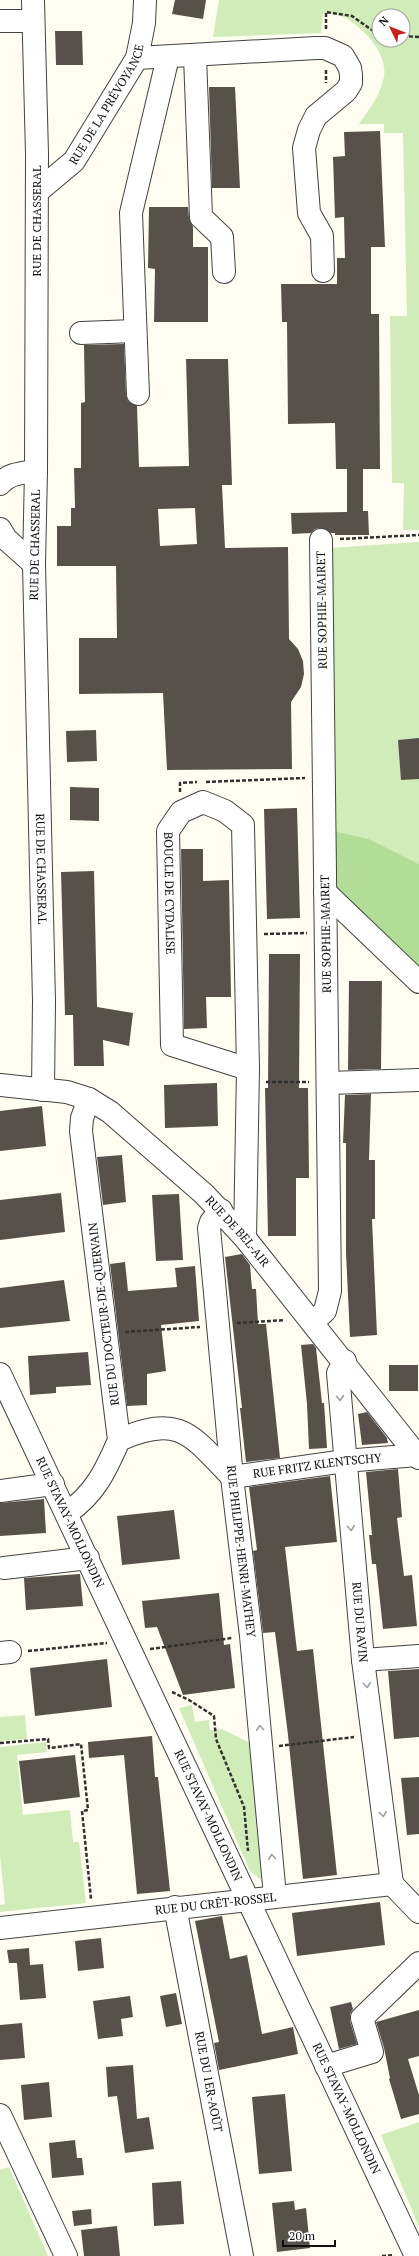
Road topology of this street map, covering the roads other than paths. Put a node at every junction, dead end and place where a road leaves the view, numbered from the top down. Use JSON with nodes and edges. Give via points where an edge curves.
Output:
{"nodes":[{"id":1,"x":33,"y":0,"type":"edge"},
{"id":2,"x":144,"y":0,"type":"edge"},
{"id":3,"x":0,"y":21,"type":"edge"},
{"id":4,"x":33,"y":21,"type":"junction"},
{"id":5,"x":195,"y":56,"type":"junction"},
{"id":6,"x":168,"y":57,"type":"junction"},
{"id":7,"x":137,"y":58,"type":"junction"},
{"id":8,"x":37,"y":192,"type":"junction"},
{"id":9,"x":323,"y":271,"type":"dead end"},
{"id":10,"x":224,"y":272,"type":"dead end"},
{"id":11,"x":135,"y":331,"type":"junction"},
{"id":12,"x":81,"y":333,"type":"dead end"},
{"id":13,"x":138,"y":394,"type":"dead end"},
{"id":14,"x":36,"y":471,"type":"junction"},
{"id":15,"x":0,"y":484,"type":"edge"},
{"id":16,"x":0,"y":529,"type":"edge"},
{"id":17,"x":321,"y":540,"type":"road end"},
{"id":18,"x":34,"y":564,"type":"junction"},
{"id":19,"x":325,"y":892,"type":"junction"},
{"id":20,"x":419,"y":982,"type":"edge"},
{"id":21,"x":248,"y":1076,"type":"junction"},
{"id":22,"x":419,"y":1080,"type":"edge"},
{"id":23,"x":329,"y":1083,"type":"junction"},
{"id":24,"x":0,"y":1085,"type":"edge"},
{"id":25,"x":43,"y":1090,"type":"junction"},
{"id":26,"x":89,"y":1099,"type":"junction"},
{"id":27,"x":221,"y":1210,"type":"junction"},
{"id":28,"x":245,"y":1238,"type":"junction"},
{"id":29,"x":303,"y":1320,"type":"junction"},
{"id":30,"x":345,"y":1361,"type":"junction"},
{"id":31,"x":0,"y":1374,"type":"edge"},
{"id":32,"x":9,"y":1414,"type":"edge"},
{"id":33,"x":119,"y":1440,"type":"junction"},
{"id":34,"x":418,"y":1455,"type":"edge"},
{"id":35,"x":345,"y":1461,"type":"junction"},
{"id":36,"x":232,"y":1477,"type":"junction"},
{"id":37,"x":53,"y":1484,"type":"junction"},
{"id":38,"x":0,"y":1491,"type":"edge"},
{"id":39,"x":67,"y":1513,"type":"junction"},
{"id":40,"x":88,"y":1558,"type":"junction"},
{"id":41,"x":4,"y":1568,"type":"dead end"},
{"id":42,"x":419,"y":1656,"type":"edge"},
{"id":43,"x":364,"y":1660,"type":"junction"},
{"id":44,"x":392,"y":1884,"type":"junction"},
{"id":45,"x":275,"y":1896,"type":"junction"},
{"id":46,"x":249,"y":1899,"type":"junction"},
{"id":47,"x":175,"y":1907,"type":"junction"},
{"id":48,"x":419,"y":1912,"type":"edge"},
{"id":49,"x":0,"y":1928,"type":"edge"},
{"id":50,"x":419,"y":1962,"type":"edge"},
{"id":51,"x":326,"y":2066,"type":"junction"},
{"id":52,"x":0,"y":2115,"type":"edge"},
{"id":53,"x":66,"y":2256,"type":"edge"},
{"id":54,"x":242,"y":2256,"type":"edge"},
{"id":55,"x":416,"y":2256,"type":"edge"}],
"edges":[{"from":1,"to":4,"type":"street","name":"RUE DE CHASSERAL"},
{"from":2,"to":7,"type":"street","name":"RUE DE LA PRÉVOYANCE","via":[[144,23]]},
{"from":3,"to":4,"type":"street"},
{"from":4,"to":8,"type":"street","name":"RUE DE CHASSERAL"},
{"from":5,"to":6,"type":"street"},
{"from":5,"to":9,"type":"street","via":[[325,48],[347,61],[351,83],[346,91],[316,116],[304,148],[309,213],[322,236]]},
{"from":5,"to":10,"type":"street","via":[[201,217],[222,237]]},
{"from":6,"to":7,"type":"street"},
{"from":6,"to":11,"type":"street","via":[[131,214]]},
{"from":7,"to":8,"type":"street","name":"RUE DE LA PRÉVOYANCE","via":[[74,161]]},
{"from":8,"to":14,"type":"street","name":"RUE DE CHASSERAL"},
{"from":11,"to":12,"type":"street"},
{"from":11,"to":13,"type":"street"},
{"from":14,"to":15,"type":"street","via":[[16,474],[5,478]]},
{"from":14,"to":18,"type":"street","name":"RUE DE CHASSERAL"},
{"from":16,"to":18,"type":"street","via":[[6,539]]},
{"from":17,"to":19,"type":"street","name":"RUE SOPHIE-MAIRET"},
{"from":18,"to":25,"type":"street","name":"RUE DE CHASSERAL","via":[[44,1002]]},
{"from":19,"to":20,"type":"street"},
{"from":19,"to":23,"type":"street","name":"RUE SOPHIE-MAIRET"},
{"from":21,"to":21,"type":"street","name":"BOUCLE DE CYDALISE","via":[[243,825],[225,811],[202,802],[181,812],[168,830],[172,1045]]},
{"from":21,"to":28,"type":"street","name":"BOUCLE DE CYDALISE"},
{"from":22,"to":23,"type":"street"},
{"from":23,"to":29,"type":"street","name":"RUE SOPHIE-MAIRET","via":[[330,1291],[325,1311]]},
{"from":24,"to":25,"type":"street","name":"RUE DE BEL-AIR"},
{"from":25,"to":26,"type":"street","name":"RUE DE BEL-AIR","via":[[66,1092]]},
{"from":26,"to":27,"type":"street","name":"RUE DE BEL-AIR","via":[[110,1112]]},
{"from":26,"to":33,"type":"street","name":"RUE DU DOCTEUR-DE-QUERVAIN","via":[[82,1118],[81,1131]]},
{"from":27,"to":28,"type":"street","name":"RUE DE BEL-AIR"},
{"from":27,"to":36,"type":"street","name":"RUE PHILIPPE-HENRI-MATHEY","via":[[209,1228],[208,1326]]},
{"from":28,"to":29,"type":"street","name":"RUE DE BEL-AIR"},
{"from":29,"to":30,"type":"street","name":"RUE DE BEL-AIR"},
{"from":30,"to":34,"type":"street","name":"RUE DE BEL-AIR"},
{"from":30,"to":35,"type":"street","name":"RUE DU RAVIN","one_way":true,"via":[[338,1373]]},
{"from":31,"to":32,"type":"street","name":"RUE STAVAY-MOLLONDIN"},
{"from":32,"to":37,"type":"street","name":"RUE STAVAY-MOLLONDIN"},
{"from":33,"to":36,"type":"street","via":[[142,1430],[159,1427],[177,1429],[195,1439]]},
{"from":33,"to":39,"type":"street","via":[[104,1475],[77,1506]]},
{"from":34,"to":35,"type":"street","name":"RUE FRITZ KLENTSCHY"},
{"from":35,"to":36,"type":"street","name":"RUE FRITZ KLENTSCHY"},
{"from":35,"to":43,"type":"street","name":"RUE DU RAVIN","one_way":true},
{"from":45,"to":36,"type":"street","name":"RUE PHILIPPE-HENRI-MATHEY","one_way":true,"via":[[251,1636]]},
{"from":37,"to":38,"type":"street"},
{"from":37,"to":39,"type":"street","name":"RUE STAVAY-MOLLONDIN"},
{"from":39,"to":40,"type":"street","name":"RUE STAVAY-MOLLONDIN"},
{"from":40,"to":41,"type":"street"},
{"from":40,"to":46,"type":"street","name":"RUE STAVAY-MOLLONDIN"},
{"from":42,"to":43,"type":"street"},
{"from":43,"to":44,"type":"street","name":"RUE DU RAVIN","one_way":true},
{"from":44,"to":45,"type":"street","name":"RUE DU CRÊT-ROSSEL"},
{"from":44,"to":48,"type":"street"},
{"from":45,"to":46,"type":"street","name":"RUE DU CRÊT-ROSSEL"},
{"from":46,"to":47,"type":"street","name":"RUE DU CRÊT-ROSSEL"},
{"from":46,"to":51,"type":"street","name":"RUE STAVAY-MOLLONDIN"},
{"from":47,"to":49,"type":"street","name":"RUE DU CRÊT-ROSSEL"},
{"from":47,"to":54,"type":"street","name":"RUE DU 1ER-AOÛT"},
{"from":50,"to":51,"type":"street","via":[[362,2018],[372,2052]]},
{"from":51,"to":55,"type":"street","name":"RUE STAVAY-MOLLONDIN"},
{"from":52,"to":53,"type":"street"}]}
